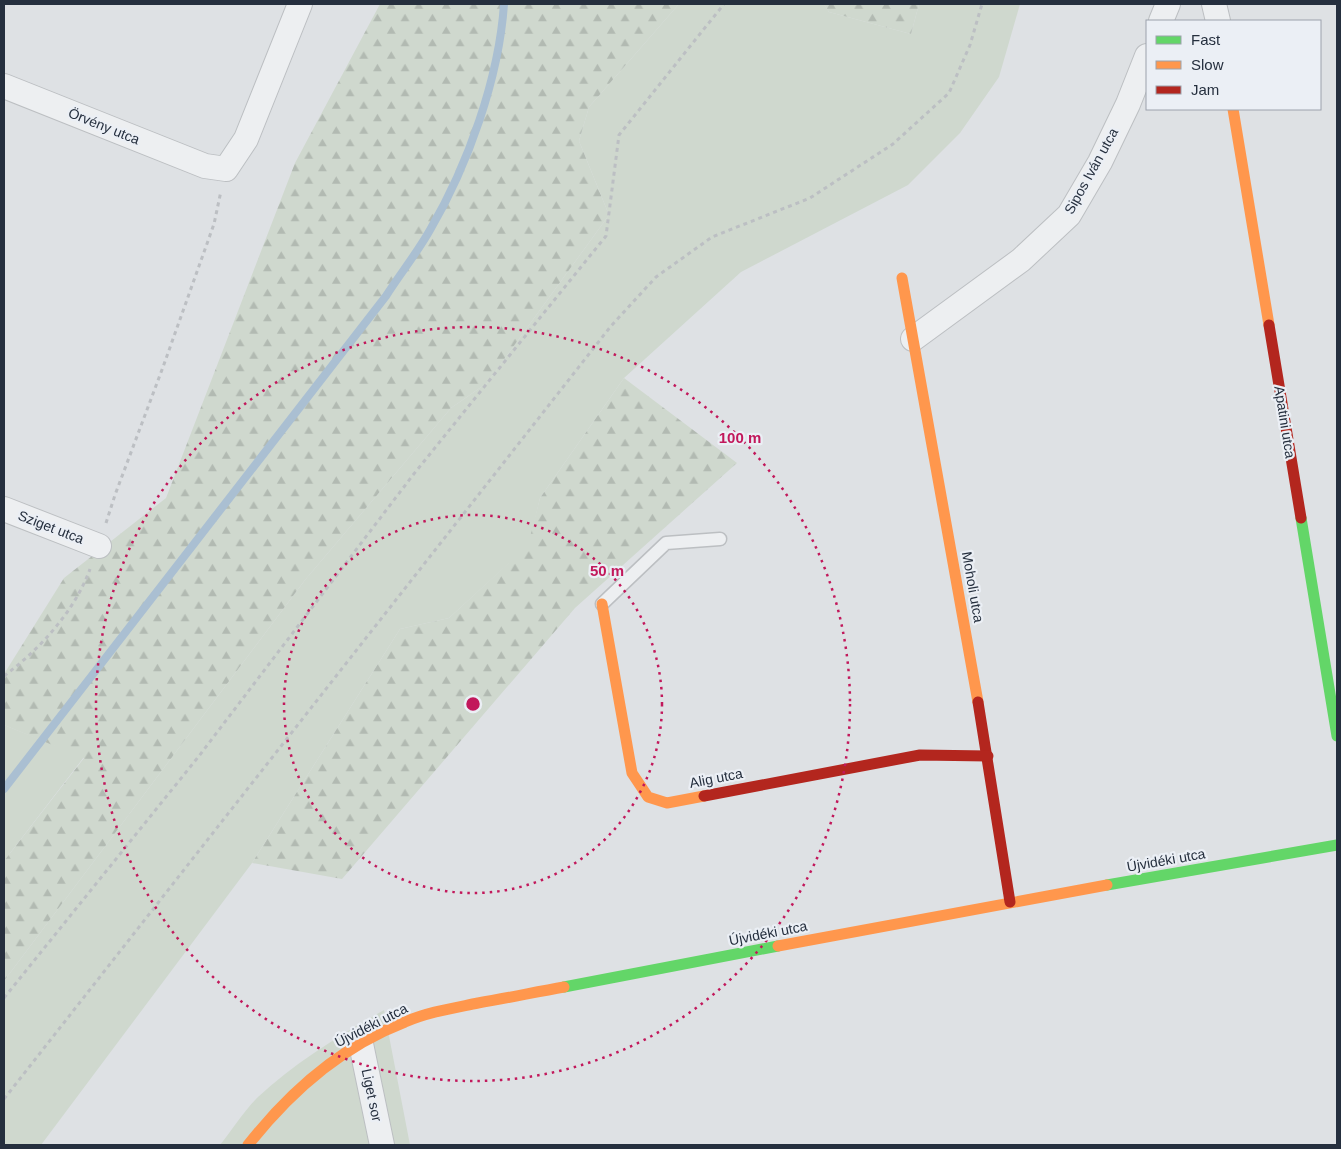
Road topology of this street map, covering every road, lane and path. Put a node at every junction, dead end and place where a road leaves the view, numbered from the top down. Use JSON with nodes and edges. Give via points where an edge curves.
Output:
{"nodes":[{"id":1,"x":300,"y":4,"type":"edge"},
{"id":2,"x":724,"y":4,"type":"edge"},
{"id":3,"x":982,"y":4,"type":"edge"},
{"id":4,"x":1168,"y":4,"type":"edge"},
{"id":5,"x":1214,"y":4,"type":"edge"},
{"id":6,"x":1162,"y":20,"type":"edge"},
{"id":7,"x":1218,"y":20,"type":"edge"},
{"id":8,"x":1146,"y":59,"type":"edge"},
{"id":9,"x":4,"y":86,"type":"edge"},
{"id":10,"x":1233,"y":110,"type":"edge"},
{"id":11,"x":216,"y":167,"type":"junction"},
{"id":12,"x":902,"y":278,"type":"dead end"},
{"id":13,"x":913,"y":339,"type":"junction"},
{"id":14,"x":4,"y":509,"type":"edge"},
{"id":15,"x":720,"y":539,"type":"dead end"},
{"id":16,"x":99,"y":546,"type":"junction"},
{"id":17,"x":602,"y":604,"type":"joint"},
{"id":18,"x":4,"y":676,"type":"edge"},
{"id":19,"x":1337,"y":736,"type":"edge"},
{"id":20,"x":988,"y":756,"type":"junction"},
{"id":21,"x":1337,"y":845,"type":"edge"},
{"id":22,"x":1010,"y":902,"type":"junction"},
{"id":23,"x":4,"y":998,"type":"edge"},
{"id":24,"x":361,"y":1044,"type":"junction"},
{"id":25,"x":4,"y":1099,"type":"edge"},
{"id":26,"x":248,"y":1145,"type":"edge"},
{"id":27,"x":382,"y":1145,"type":"edge"}],
"edges":[{"from":1,"to":11,"type":"street","via":[[246,139]]},
{"from":2,"to":23,"type":"path","via":[[618,135],[606,236],[413,475],[199,756]]},
{"from":3,"to":25,"type":"path","via":[[970,45],[949,93],[893,144],[810,198],[712,237],[656,277],[611,326]]},
{"from":4,"to":6,"type":"street"},
{"from":5,"to":7,"type":"street"},
{"from":8,"to":13,"type":"street","name":"Sipos Iván utca","via":[[1100,162],[1069,215],[1021,260]]},
{"from":9,"to":11,"type":"street","name":"Örvény utca"},
{"from":10,"to":19,"type":"street","name":"Apatini utca"},
{"from":11,"to":16,"type":"path","via":[[214,224]]},
{"from":12,"to":13,"type":"street","name":"Moholi utca"},
{"from":13,"to":20,"type":"street","name":"Moholi utca"},
{"from":14,"to":16,"type":"street","name":"Sziget utca"},
{"from":15,"to":17,"type":"lane","via":[[666,543]]},
{"from":16,"to":18,"type":"path","via":[[84,587],[46,640]]},
{"from":17,"to":20,"type":"street","name":"Alig utca","via":[[632,773],[648,797],[667,803],[920,755]]},
{"from":20,"to":22,"type":"street","name":"Moholi utca"},
{"from":21,"to":22,"type":"street","name":"Újvidéki utca"},
{"from":22,"to":24,"type":"street","name":"Újvidéki utca","via":[[443,1010],[404,1022]]},
{"from":24,"to":26,"type":"street","name":"Újvidéki utca","via":[[334,1060],[286,1099]]},
{"from":24,"to":27,"type":"street","name":"Liget sor"}]}
